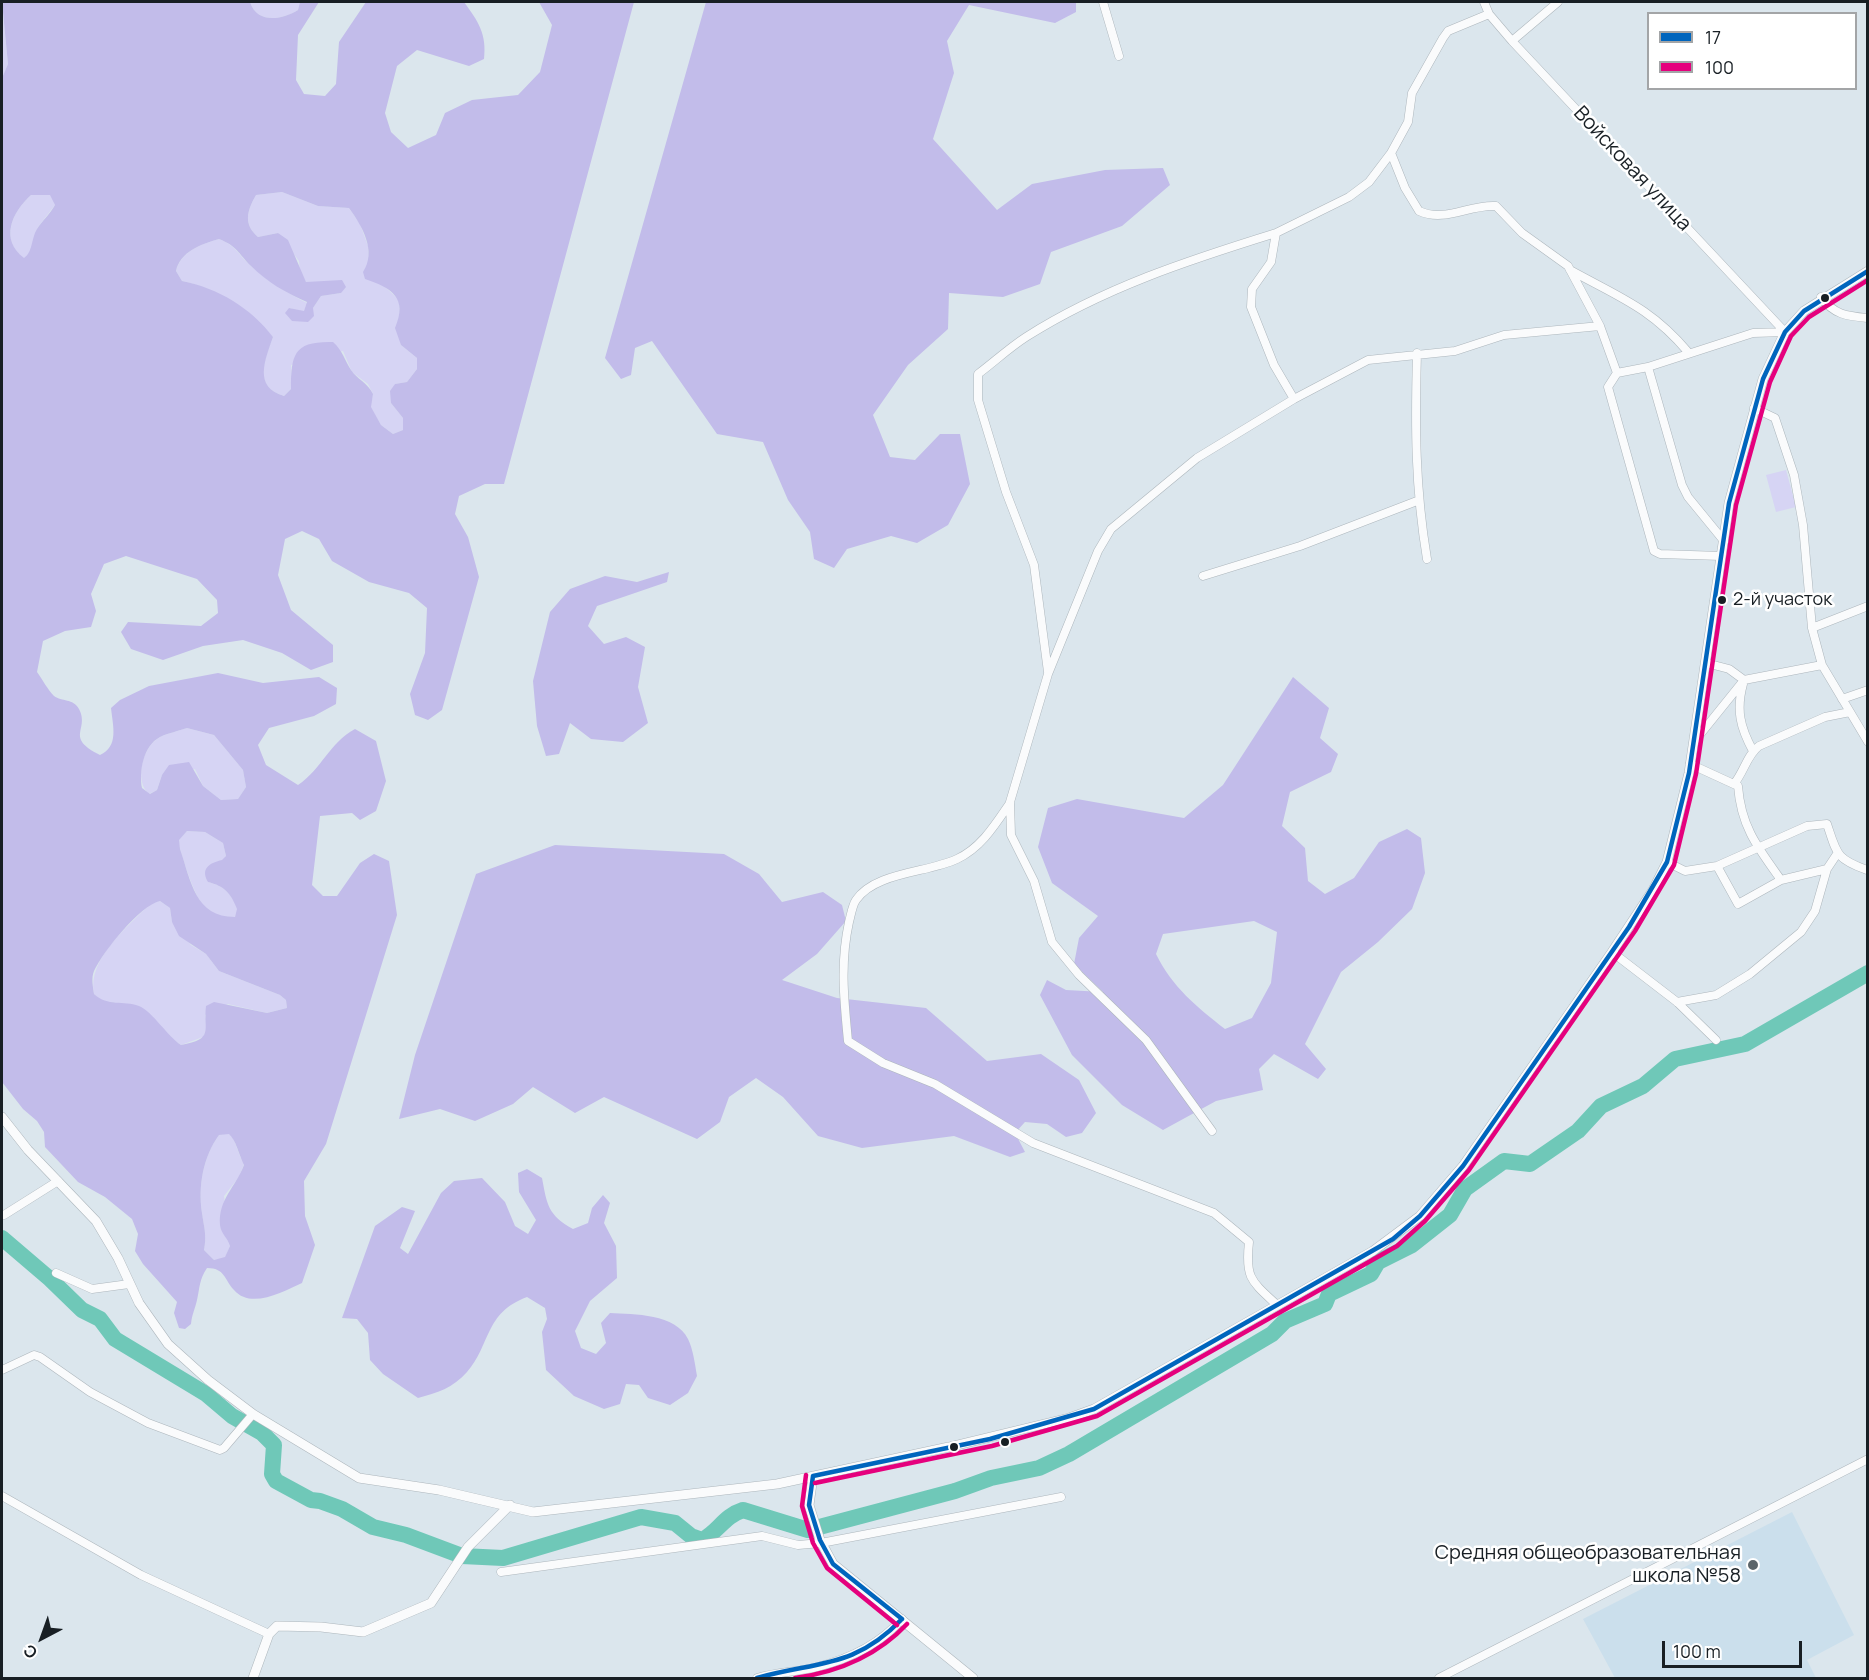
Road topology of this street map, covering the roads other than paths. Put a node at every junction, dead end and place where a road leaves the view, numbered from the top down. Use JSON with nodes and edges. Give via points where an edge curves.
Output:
{"nodes":[{"id":1,"x":1103,"y":2,"type":"edge"},
{"id":2,"x":1484,"y":2,"type":"edge"},
{"id":3,"x":1558,"y":2,"type":"edge"},
{"id":4,"x":1489,"y":14,"type":"junction"},
{"id":5,"x":1512,"y":41,"type":"junction"},
{"id":6,"x":1119,"y":56,"type":"dead end"},
{"id":7,"x":1391,"y":153,"type":"junction"},
{"id":8,"x":1276,"y":233,"type":"junction"},
{"id":9,"x":1569,"y":269,"type":"junction"},
{"id":10,"x":1868,"y":271,"type":"edge"},
{"id":11,"x":1821,"y":297,"type":"junction"},
{"id":12,"x":1868,"y":318,"type":"edge"},
{"id":13,"x":1599,"y":326,"type":"junction"},
{"id":14,"x":1785,"y":332,"type":"junction"},
{"id":15,"x":1689,"y":352,"type":"junction"},
{"id":16,"x":1417,"y":354,"type":"junction"},
{"id":17,"x":1648,"y":367,"type":"junction"},
{"id":18,"x":1617,"y":373,"type":"junction"},
{"id":19,"x":1294,"y":399,"type":"junction"},
{"id":20,"x":1754,"y":408,"type":"junction"},
{"id":21,"x":1417,"y":501,"type":"junction"},
{"id":22,"x":1724,"y":541,"type":"junction"},
{"id":23,"x":1721,"y":556,"type":"junction"},
{"id":24,"x":1427,"y":559,"type":"dead end"},
{"id":25,"x":1203,"y":576,"type":"dead end"},
{"id":26,"x":1868,"y":606,"type":"edge"},
{"id":27,"x":1812,"y":628,"type":"junction"},
{"id":28,"x":1706,"y":663,"type":"junction"},
{"id":29,"x":1822,"y":665,"type":"junction"},
{"id":30,"x":1048,"y":674,"type":"junction"},
{"id":31,"x":1744,"y":680,"type":"junction"},
{"id":32,"x":1868,"y":690,"type":"edge"},
{"id":33,"x":1842,"y":699,"type":"junction"},
{"id":34,"x":1850,"y":711,"type":"junction"},
{"id":35,"x":1868,"y":742,"type":"edge"},
{"id":36,"x":1693,"y":743,"type":"junction"},
{"id":37,"x":1753,"y":751,"type":"junction"},
{"id":38,"x":1690,"y":764,"type":"junction"},
{"id":39,"x":1734,"y":784,"type":"junction"},
{"id":40,"x":1010,"y":802,"type":"junction"},
{"id":41,"x":1758,"y":848,"type":"junction"},
{"id":42,"x":1837,"y":854,"type":"junction"},
{"id":43,"x":1667,"y":862,"type":"junction"},
{"id":44,"x":1717,"y":866,"type":"junction"},
{"id":45,"x":1827,"y":869,"type":"junction"},
{"id":46,"x":1867,"y":870,"type":"edge"},
{"id":47,"x":1781,"y":880,"type":"junction"},
{"id":48,"x":1612,"y":952,"type":"junction"},
{"id":49,"x":1677,"y":1002,"type":"junction"},
{"id":50,"x":1716,"y":1040,"type":"dead end"},
{"id":51,"x":2,"y":1117,"type":"edge"},
{"id":52,"x":1212,"y":1131,"type":"dead end"},
{"id":53,"x":58,"y":1181,"type":"junction"},
{"id":54,"x":4,"y":1215,"type":"dead end"},
{"id":55,"x":56,"y":1273,"type":"dead end"},
{"id":56,"x":129,"y":1284,"type":"junction"},
{"id":57,"x":1276,"y":1305,"type":"junction"},
{"id":58,"x":2,"y":1370,"type":"edge"},
{"id":59,"x":253,"y":1414,"type":"junction"},
{"id":60,"x":1868,"y":1459,"type":"edge"},
{"id":61,"x":813,"y":1476,"type":"junction"},
{"id":62,"x":2,"y":1496,"type":"edge"},
{"id":63,"x":1061,"y":1497,"type":"dead end"},
{"id":64,"x":510,"y":1505,"type":"junction"},
{"id":65,"x":821,"y":1543,"type":"junction"},
{"id":66,"x":501,"y":1572,"type":"dead end"},
{"id":67,"x":902,"y":1619,"type":"junction"},
{"id":68,"x":269,"y":1634,"type":"junction"},
{"id":69,"x":253,"y":1678,"type":"edge"},
{"id":70,"x":757,"y":1678,"type":"edge"},
{"id":71,"x":973,"y":1678,"type":"edge"},
{"id":72,"x":1439,"y":1678,"type":"edge"}],
"edges":[{"from":1,"to":6,"type":"street"},
{"from":2,"to":4,"type":"street","name":"Войсковая улица"},
{"from":3,"to":5,"type":"street"},
{"from":4,"to":5,"type":"street","name":"Войсковая улица"},
{"from":4,"to":7,"type":"street","via":[[1448,31],[1443,38],[1412,93],[1408,122]]},
{"from":5,"to":14,"type":"street","name":"Войсковая улица"},
{"from":7,"to":8,"type":"street","via":[[1369,182],[1349,197]]},
{"from":7,"to":9,"type":"street","via":[[1419,212],[1436,217],[1496,206],[1522,233]]},
{"from":8,"to":19,"type":"street","via":[[1271,262],[1252,289],[1251,307],[1274,365]]},
{"from":8,"to":30,"type":"street","via":[[1182,262],[1085,303],[1024,338],[978,374],[978,400],[1006,492],[1034,565]]},
{"from":9,"to":13,"type":"street"},
{"from":9,"to":15,"type":"street","via":[[1641,307]]},
{"from":10,"to":11,"type":"street"},
{"from":11,"to":12,"type":"street","via":[[1841,315]]},
{"from":11,"to":14,"type":"street"},
{"from":13,"to":16,"type":"street","via":[[1504,335],[1455,351]]},
{"from":13,"to":18,"type":"street"},
{"from":14,"to":15,"type":"street","via":[[1753,333]]},
{"from":14,"to":20,"type":"street"},
{"from":15,"to":17,"type":"street"},
{"from":16,"to":19,"type":"street","via":[[1368,360]]},
{"from":16,"to":21,"type":"street"},
{"from":17,"to":18,"type":"street"},
{"from":17,"to":22,"type":"street","via":[[1682,485]]},
{"from":18,"to":23,"type":"street","via":[[1608,387],[1654,551]]},
{"from":19,"to":30,"type":"street","via":[[1197,458],[1111,529],[1093,561]]},
{"from":20,"to":22,"type":"street","via":[[1729,503]]},
{"from":20,"to":27,"type":"street","via":[[1774,418],[1794,475],[1803,525]]},
{"from":21,"to":24,"type":"street"},
{"from":21,"to":25,"type":"street","via":[[1300,546]]},
{"from":22,"to":23,"type":"street"},
{"from":23,"to":28,"type":"street"},
{"from":26,"to":27,"type":"street"},
{"from":27,"to":29,"type":"street"},
{"from":28,"to":31,"type":"street","via":[[1730,669]]},
{"from":28,"to":36,"type":"street"},
{"from":29,"to":31,"type":"street"},
{"from":29,"to":33,"type":"street"},
{"from":30,"to":40,"type":"street"},
{"from":31,"to":36,"type":"street"},
{"from":31,"to":37,"type":"street","via":[[1738,710]]},
{"from":32,"to":33,"type":"street"},
{"from":33,"to":34,"type":"street"},
{"from":34,"to":35,"type":"street"},
{"from":34,"to":37,"type":"street","via":[[1787,731]]},
{"from":36,"to":38,"type":"street"},
{"from":37,"to":39,"type":"street"},
{"from":38,"to":39,"type":"street"},
{"from":38,"to":43,"type":"street"},
{"from":39,"to":41,"type":"street","via":[[1738,786],[1740,810]]},
{"from":40,"to":52,"type":"street","via":[[1011,835],[1034,881],[1052,942],[1079,975],[1146,1041]]},
{"from":40,"to":57,"type":"street","via":[[977,846],[958,859],[877,882],[854,902],[842,963],[848,1041],[883,1063],[935,1084],[1033,1143],[1214,1213],[1249,1242],[1246,1267],[1255,1285]]},
{"from":41,"to":42,"type":"street","via":[[1807,826],[1827,824]]},
{"from":41,"to":44,"type":"street"},
{"from":41,"to":47,"type":"street"},
{"from":42,"to":45,"type":"street"},
{"from":42,"to":46,"type":"street"},
{"from":43,"to":44,"type":"street","via":[[1685,871]]},
{"from":43,"to":48,"type":"street"},
{"from":44,"to":47,"type":"street","via":[[1738,904]]},
{"from":45,"to":47,"type":"street"},
{"from":45,"to":49,"type":"street","via":[[1815,911],[1801,932],[1750,974],[1716,995]]},
{"from":48,"to":49,"type":"street"},
{"from":48,"to":57,"type":"street","via":[[1463,1166],[1420,1216],[1383,1245]]},
{"from":49,"to":50,"type":"street"},
{"from":51,"to":53,"type":"street"},
{"from":53,"to":54,"type":"street"},
{"from":53,"to":56,"type":"street","via":[[107,1237]]},
{"from":55,"to":56,"type":"street","via":[[92,1289]]},
{"from":56,"to":59,"type":"street","via":[[168,1344]]},
{"from":57,"to":61,"type":"street","via":[[1094,1409],[949,1447]]},
{"from":58,"to":59,"type":"street","via":[[34,1355],[40,1356],[90,1392],[148,1423],[220,1450]]},
{"from":59,"to":64,"type":"street","via":[[359,1478]]},
{"from":60,"to":72,"type":"street"},
{"from":61,"to":64,"type":"street","via":[[777,1484],[533,1512]]},
{"from":61,"to":65,"type":"street","via":[[808,1505]]},
{"from":62,"to":68,"type":"street","via":[[141,1575]]},
{"from":63,"to":65,"type":"street"},
{"from":64,"to":68,"type":"street","via":[[468,1547],[431,1603],[363,1632],[277,1626]]},
{"from":65,"to":66,"type":"street","via":[[798,1545],[762,1536]]},
{"from":65,"to":67,"type":"street","via":[[833,1564]]},
{"from":67,"to":70,"type":"street","via":[[888,1635],[843,1658]]},
{"from":67,"to":71,"type":"street"},
{"from":68,"to":69,"type":"street"}]}
